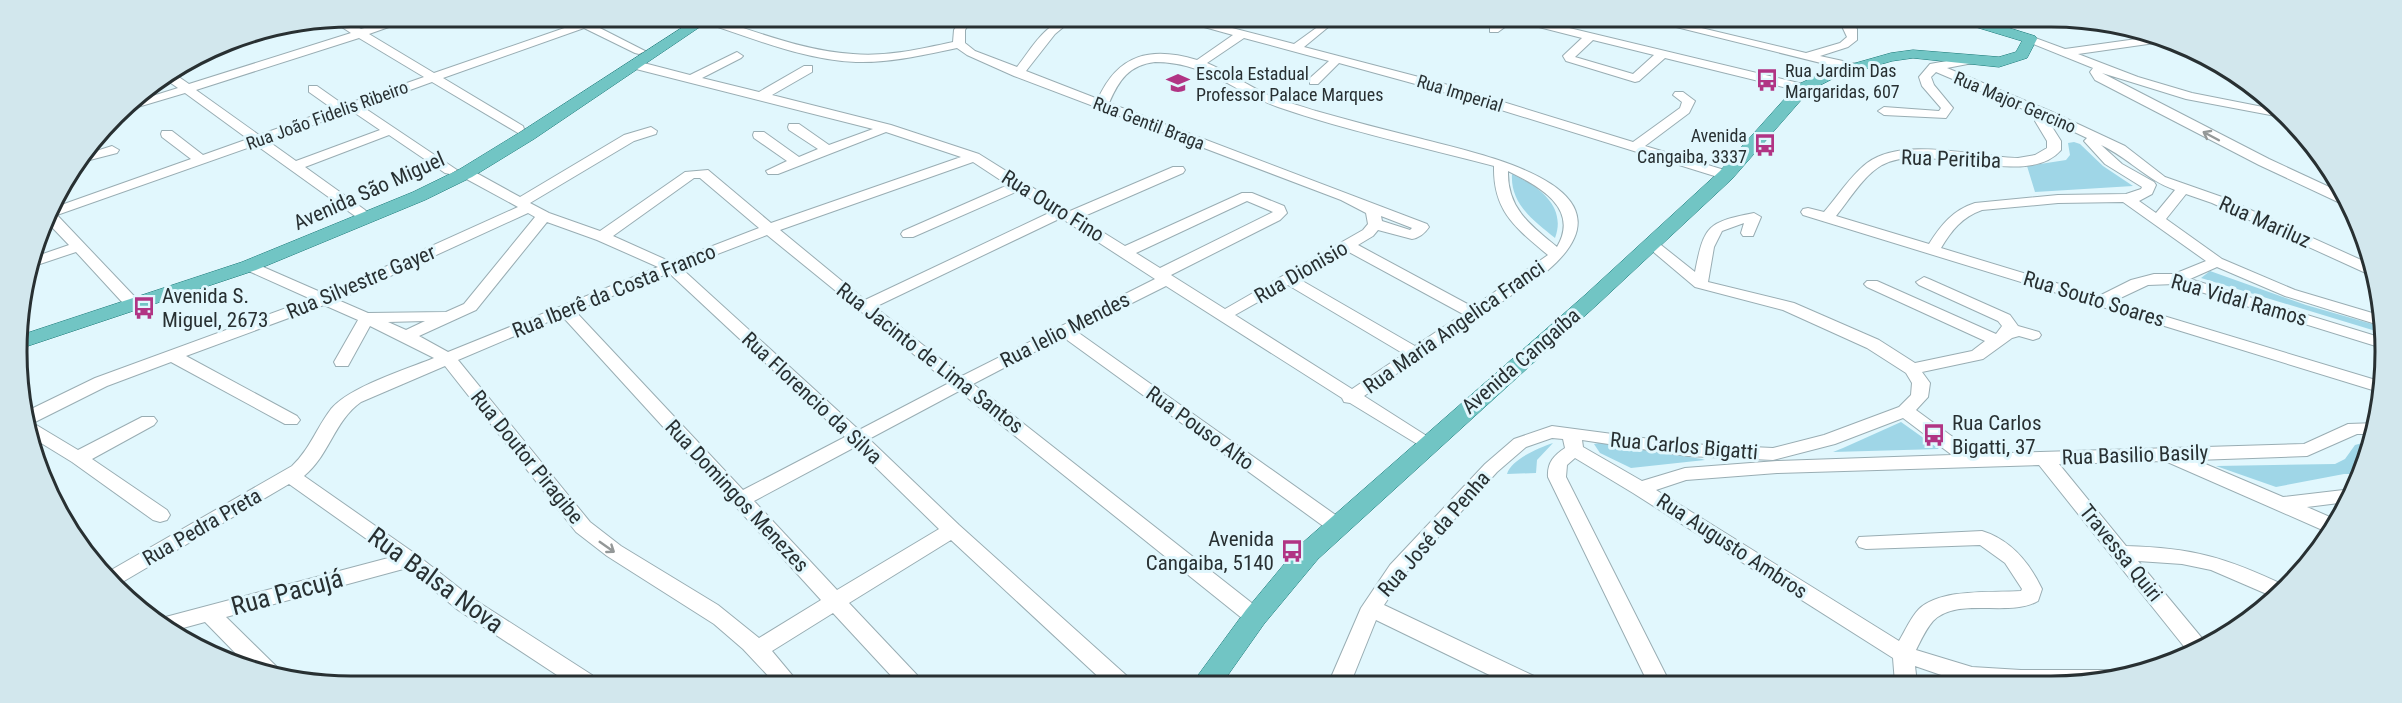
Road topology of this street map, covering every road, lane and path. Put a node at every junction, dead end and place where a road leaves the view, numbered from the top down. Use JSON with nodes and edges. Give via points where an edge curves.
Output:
{"nodes":[{"id":1,"x":349,"y":27,"type":"edge"},
{"id":2,"x":379,"y":27,"type":"edge"},
{"id":3,"x":578,"y":27,"type":"edge"},
{"id":4,"x":590,"y":27,"type":"edge"},
{"id":5,"x":686,"y":27,"type":"edge"},
{"id":6,"x":730,"y":27,"type":"edge"},
{"id":7,"x":960,"y":27,"type":"edge"},
{"id":8,"x":1058,"y":27,"type":"edge"},
{"id":9,"x":1219,"y":27,"type":"edge"},
{"id":10,"x":1322,"y":27,"type":"edge"},
{"id":11,"x":1498,"y":27,"type":"edge"},
{"id":12,"x":1553,"y":27,"type":"edge"},
{"id":13,"x":1683,"y":27,"type":"edge"},
{"id":14,"x":1850,"y":27,"type":"edge"},
{"id":15,"x":1990,"y":27,"type":"edge"},
{"id":16,"x":1494,"y":30,"type":"dead end"},
{"id":17,"x":360,"y":33,"type":"junction"},
{"id":18,"x":1243,"y":33,"type":"junction"},
{"id":19,"x":1591,"y":36,"type":"junction"},
{"id":20,"x":2030,"y":39,"type":"junction"},
{"id":21,"x":2146,"y":42,"type":"edge"},
{"id":22,"x":959,"y":44,"type":"junction"},
{"id":23,"x":1297,"y":47,"type":"junction"},
{"id":24,"x":2066,"y":52,"type":"junction"},
{"id":25,"x":1662,"y":54,"type":"junction"},
{"id":26,"x":737,"y":57,"type":"dead end"},
{"id":27,"x":1806,"y":57,"type":"junction"},
{"id":28,"x":637,"y":58,"type":"junction"},
{"id":29,"x":1338,"y":58,"type":"junction"},
{"id":30,"x":1974,"y":60,"type":"junction"},
{"id":31,"x":1200,"y":63,"type":"junction"},
{"id":32,"x":1934,"y":67,"type":"junction"},
{"id":33,"x":1857,"y":68,"type":"junction"},
{"id":34,"x":2101,"y":68,"type":"junction"},
{"id":35,"x":808,"y":69,"type":"dead end"},
{"id":36,"x":1018,"y":73,"type":"junction"},
{"id":37,"x":433,"y":78,"type":"junction"},
{"id":38,"x":691,"y":79,"type":"junction"},
{"id":39,"x":174,"y":80,"type":"edge"},
{"id":40,"x":1314,"y":81,"type":"dead end"},
{"id":41,"x":1803,"y":88,"type":"junction"},
{"id":42,"x":187,"y":89,"type":"junction"},
{"id":43,"x":313,"y":89,"type":"dead end"},
{"id":44,"x":1679,"y":95,"type":"dead end"},
{"id":45,"x":760,"y":97,"type":"junction"},
{"id":46,"x":144,"y":103,"type":"edge"},
{"id":47,"x":1102,"y":105,"type":"junction"},
{"id":48,"x":348,"y":108,"type":"junction"},
{"id":49,"x":1884,"y":111,"type":"dead end"},
{"id":50,"x":2269,"y":112,"type":"edge"},
{"id":51,"x":2046,"y":114,"type":"junction"},
{"id":52,"x":794,"y":126,"type":"dead end"},
{"id":53,"x":886,"y":128,"type":"junction"},
{"id":54,"x":518,"y":129,"type":"junction"},
{"id":55,"x":391,"y":130,"type":"junction"},
{"id":56,"x":651,"y":131,"type":"dead end"},
{"id":57,"x":167,"y":134,"type":"dead end"},
{"id":58,"x":2049,"y":134,"type":"junction"},
{"id":59,"x":759,"y":135,"type":"dead end"},
{"id":60,"x":2094,"y":139,"type":"junction"},
{"id":61,"x":258,"y":140,"type":"junction"},
{"id":62,"x":1635,"y":147,"type":"junction"},
{"id":63,"x":112,"y":150,"type":"dead end"},
{"id":64,"x":827,"y":150,"type":"junction"},
{"id":65,"x":92,"y":157,"type":"edge"},
{"id":66,"x":974,"y":157,"type":"junction"},
{"id":67,"x":201,"y":160,"type":"junction"},
{"id":68,"x":796,"y":161,"type":"junction"},
{"id":69,"x":1501,"y":164,"type":"junction"},
{"id":70,"x":293,"y":167,"type":"junction"},
{"id":71,"x":1178,"y":170,"type":"dead end"},
{"id":72,"x":458,"y":171,"type":"junction"},
{"id":73,"x":772,"y":171,"type":"dead end"},
{"id":74,"x":1726,"y":175,"type":"junction"},
{"id":75,"x":2152,"y":181,"type":"junction"},
{"id":76,"x":1019,"y":185,"type":"junction"},
{"id":77,"x":2183,"y":189,"type":"junction"},
{"id":78,"x":2335,"y":195,"type":"edge"},
{"id":79,"x":2126,"y":198,"type":"junction"},
{"id":80,"x":524,"y":205,"type":"junction"},
{"id":81,"x":1367,"y":206,"type":"junction"},
{"id":82,"x":59,"y":210,"type":"edge"},
{"id":83,"x":1808,"y":212,"type":"dead end"},
{"id":84,"x":360,"y":213,"type":"junction"},
{"id":85,"x":1065,"y":214,"type":"junction"},
{"id":86,"x":1828,"y":217,"type":"junction"},
{"id":87,"x":55,"y":221,"type":"edge"},
{"id":88,"x":557,"y":221,"type":"junction"},
{"id":89,"x":2157,"y":221,"type":"junction"},
{"id":90,"x":1376,"y":224,"type":"junction"},
{"id":91,"x":769,"y":227,"type":"junction"},
{"id":92,"x":1748,"y":232,"type":"dead end"},
{"id":93,"x":908,"y":234,"type":"dead end"},
{"id":94,"x":602,"y":237,"type":"junction"},
{"id":95,"x":1651,"y":244,"type":"junction"},
{"id":96,"x":1347,"y":245,"type":"junction"},
{"id":97,"x":79,"y":246,"type":"junction"},
{"id":98,"x":1933,"y":249,"type":"junction"},
{"id":99,"x":1125,"y":252,"type":"junction"},
{"id":100,"x":1557,"y":255,"type":"junction"},
{"id":101,"x":40,"y":260,"type":"edge"},
{"id":102,"x":2217,"y":262,"type":"junction"},
{"id":103,"x":249,"y":266,"type":"junction"},
{"id":104,"x":671,"y":267,"type":"junction"},
{"id":105,"x":2364,"y":267,"type":"edge"},
{"id":106,"x":1163,"y":277,"type":"junction"},
{"id":107,"x":1289,"y":279,"type":"junction"},
{"id":108,"x":2176,"y":279,"type":"junction"},
{"id":109,"x":1924,"y":282,"type":"dead end"},
{"id":110,"x":1700,"y":284,"type":"junction"},
{"id":111,"x":1872,"y":284,"type":"dead end"},
{"id":112,"x":128,"y":299,"type":"junction"},
{"id":113,"x":324,"y":300,"type":"junction"},
{"id":114,"x":2101,"y":301,"type":"junction"},
{"id":115,"x":864,"y":306,"type":"junction"},
{"id":116,"x":565,"y":310,"type":"junction"},
{"id":117,"x":1474,"y":314,"type":"junction"},
{"id":118,"x":454,"y":315,"type":"junction"},
{"id":119,"x":1223,"y":316,"type":"junction"},
{"id":120,"x":367,"y":318,"type":"junction"},
{"id":121,"x":2373,"y":318,"type":"edge"},
{"id":122,"x":1064,"y":330,"type":"junction"},
{"id":123,"x":28,"y":331,"type":"edge"},
{"id":124,"x":2033,"y":335,"type":"dead end"},
{"id":125,"x":2002,"y":337,"type":"junction"},
{"id":126,"x":412,"y":339,"type":"junction"},
{"id":127,"x":27,"y":341,"type":"edge"},
{"id":128,"x":2374,"y":341,"type":"edge"},
{"id":129,"x":1416,"y":354,"type":"junction"},
{"id":130,"x":173,"y":356,"type":"junction"},
{"id":131,"x":448,"y":359,"type":"junction"},
{"id":132,"x":342,"y":362,"type":"dead end"},
{"id":133,"x":1912,"y":369,"type":"junction"},
{"id":134,"x":963,"y":383,"type":"junction"},
{"id":135,"x":2373,"y":385,"type":"edge"},
{"id":136,"x":1350,"y":398,"type":"junction"},
{"id":137,"x":1905,"y":411,"type":"junction"},
{"id":138,"x":33,"y":415,"type":"edge"},
{"id":139,"x":291,"y":420,"type":"dead end"},
{"id":140,"x":148,"y":421,"type":"dead end"},
{"id":141,"x":2366,"y":428,"type":"edge"},
{"id":142,"x":38,"y":433,"type":"edge"},
{"id":143,"x":858,"y":439,"type":"junction"},
{"id":144,"x":1573,"y":441,"type":"junction"},
{"id":145,"x":1427,"y":444,"type":"junction"},
{"id":146,"x":2168,"y":455,"type":"junction"},
{"id":147,"x":78,"y":458,"type":"junction"},
{"id":148,"x":2044,"y":458,"type":"junction"},
{"id":149,"x":1775,"y":460,"type":"junction"},
{"id":150,"x":1971,"y":460,"type":"junction"},
{"id":151,"x":291,"y":476,"type":"junction"},
{"id":152,"x":1640,"y":488,"type":"junction"},
{"id":153,"x":2341,"y":496,"type":"edge"},
{"id":154,"x":741,"y":500,"type":"junction"},
{"id":155,"x":2280,"y":504,"type":"junction"},
{"id":156,"x":160,"y":515,"type":"dead end"},
{"id":157,"x":2326,"y":523,"type":"edge"},
{"id":158,"x":1337,"y":526,"type":"junction"},
{"id":159,"x":952,"y":530,"type":"junction"},
{"id":160,"x":1866,"y":542,"type":"dead end"},
{"id":161,"x":2122,"y":553,"type":"junction"},
{"id":162,"x":410,"y":560,"type":"junction"},
{"id":163,"x":117,"y":576,"type":"edge"},
{"id":164,"x":2272,"y":588,"type":"edge"},
{"id":165,"x":835,"y":601,"type":"junction"},
{"id":166,"x":1371,"y":608,"type":"junction"},
{"id":167,"x":209,"y":613,"type":"junction"},
{"id":168,"x":1254,"y":617,"type":"junction"},
{"id":169,"x":174,"y":623,"type":"edge"},
{"id":170,"x":2193,"y":643,"type":"edge"},
{"id":171,"x":758,"y":649,"type":"junction"},
{"id":172,"x":1903,"y":654,"type":"junction"},
{"id":173,"x":253,"y":661,"type":"edge"},
{"id":174,"x":576,"y":676,"type":"edge"},
{"id":175,"x":782,"y":676,"type":"edge"},
{"id":176,"x":904,"y":676,"type":"edge"},
{"id":177,"x":1112,"y":676,"type":"edge"},
{"id":178,"x":1211,"y":676,"type":"edge"},
{"id":179,"x":1343,"y":676,"type":"edge"},
{"id":180,"x":1515,"y":676,"type":"edge"},
{"id":181,"x":1656,"y":676,"type":"edge"},
{"id":182,"x":1905,"y":676,"type":"edge"},
{"id":183,"x":1954,"y":676,"type":"edge"}],
"edges":[{"from":1,"to":17,"type":"street"},
{"from":2,"to":17,"type":"street"},
{"from":3,"to":37,"type":"street","name":"Rua João Fidelis Ribeiro"},
{"from":4,"to":28,"type":"street","name":"Rua Ouro Fino"},
{"from":5,"to":28,"type":"main road","name":"Avenida São Miguel"},
{"from":6,"to":22,"type":"street","via":[[838,56],[870,58]]},
{"from":7,"to":22,"type":"street"},
{"from":8,"to":36,"type":"street"},
{"from":9,"to":18,"type":"street","name":"Rua Imperial"},
{"from":10,"to":23,"type":"street"},
{"from":11,"to":16,"type":"street"},
{"from":12,"to":19,"type":"street"},
{"from":13,"to":27,"type":"street"},
{"from":14,"to":27,"type":"street","via":[[1853,38],[1844,45]]},
{"from":15,"to":20,"type":"main road"},
{"from":17,"to":37,"type":"street"},
{"from":17,"to":42,"type":"street"},
{"from":18,"to":23,"type":"street","name":"Rua Imperial"},
{"from":18,"to":31,"type":"street"},
{"from":19,"to":25,"type":"street"},
{"from":19,"to":25,"type":"street","via":[[1569,56],[1570,60],[1635,78]]},
{"from":20,"to":24,"type":"street"},
{"from":20,"to":30,"type":"main road","name":"Avenida Cangaíba","via":[[2016,59]]},
{"from":21,"to":24,"type":"street"},
{"from":22,"to":36,"type":"street","name":"Rua Gentil Braga"},
{"from":23,"to":29,"type":"street","name":"Rua Imperial"},
{"from":24,"to":34,"type":"street"},
{"from":25,"to":41,"type":"street"},
{"from":26,"to":38,"type":"street"},
{"from":27,"to":33,"type":"street"},
{"from":28,"to":38,"type":"street","name":"Rua Ouro Fino"},
{"from":28,"to":54,"type":"main road","name":"Avenida São Miguel"},
{"from":28,"to":72,"type":"main road","name":"Avenida São Miguel"},
{"from":29,"to":40,"type":"street"},
{"from":29,"to":62,"type":"street","name":"Rua Imperial"},
{"from":30,"to":32,"type":"street"},
{"from":30,"to":33,"type":"main road","name":"Avenida Cangaíba","via":[[1912,54]]},
{"from":31,"to":47,"type":"street","via":[[1155,58],[1129,65],[1114,76]]},
{"from":31,"to":69,"type":"street","via":[[1246,90],[1280,104]]},
{"from":32,"to":49,"type":"street","via":[[1925,77],[1946,112],[1933,116]]},
{"from":32,"to":51,"type":"street","name":"Rua Major Gercino"},
{"from":33,"to":41,"type":"main road","name":"Avenida Cangaíba","via":[[1829,75]]},
{"from":34,"to":50,"type":"street","via":[[2179,93]]},
{"from":78,"to":34,"type":"street","one_way":true,"via":[[2099,77],[2096,72]]},
{"from":35,"to":45,"type":"street"},
{"from":36,"to":47,"type":"street","name":"Rua Gentil Braga"},
{"from":37,"to":48,"type":"street","name":"Rua João Fidelis Ribeiro"},
{"from":37,"to":54,"type":"street"},
{"from":38,"to":45,"type":"street","name":"Rua Ouro Fino"},
{"from":39,"to":42,"type":"street"},
{"from":41,"to":74,"type":"main road","name":"Avenida Cangaíba"},
{"from":42,"to":46,"type":"street"},
{"from":42,"to":61,"type":"street"},
{"from":43,"to":48,"type":"street","name":"Rua Florencio da Silva"},
{"from":44,"to":62,"type":"street","via":[[1689,101],[1685,110]]},
{"from":45,"to":53,"type":"street","name":"Rua Ouro Fino"},
{"from":47,"to":81,"type":"street","name":"Rua Gentil Braga"},
{"from":48,"to":55,"type":"street","name":"Rua Florencio da Silva"},
{"from":48,"to":61,"type":"street","name":"Rua João Fidelis Ribeiro"},
{"from":51,"to":58,"type":"street","name":"Rua Peritiba","via":[[2041,121]]},
{"from":51,"to":60,"type":"street","name":"Rua Major Gercino"},
{"from":52,"to":64,"type":"street"},
{"from":53,"to":64,"type":"street"},
{"from":53,"to":66,"type":"street","name":"Rua Ouro Fino"},
{"from":54,"to":72,"type":"main road","name":"Avenida São Miguel"},
{"from":55,"to":70,"type":"street"},
{"from":55,"to":72,"type":"street","name":"Rua Florencio da Silva"},
{"from":56,"to":80,"type":"street","name":"Rua Silvestre Gayer","via":[[634,135]]},
{"from":57,"to":67,"type":"street"},
{"from":58,"to":60,"type":"street"},
{"from":58,"to":86,"type":"street","name":"Rua Peritiba","via":[[2054,150],[2040,159],[2007,161],[1902,154],[1884,159],[1865,173]]},
{"from":59,"to":68,"type":"street"},
{"from":60,"to":75,"type":"street","name":"Rua Mariluz","via":[[2110,162]]},
{"from":61,"to":67,"type":"street","name":"Rua João Fidelis Ribeiro"},
{"from":61,"to":70,"type":"street"},
{"from":62,"to":74,"type":"street","name":"Rua Imperial"},
{"from":63,"to":65,"type":"street"},
{"from":64,"to":68,"type":"street"},
{"from":66,"to":76,"type":"street","name":"Rua Ouro Fino"},
{"from":66,"to":91,"type":"street","name":"Rua Iberê da Costa Franco"},
{"from":67,"to":82,"type":"street","name":"Rua João Fidelis Ribeiro"},
{"from":68,"to":73,"type":"street"},
{"from":69,"to":100,"type":"street","via":[[1499,181],[1504,204]]},
{"from":69,"to":100,"type":"street","via":[[1525,172],[1552,190],[1570,213],[1572,230]]},
{"from":70,"to":84,"type":"street"},
{"from":71,"to":85,"type":"street"},
{"from":72,"to":80,"type":"street","name":"Rua Florencio da Silva"},
{"from":72,"to":84,"type":"main road","name":"Avenida São Miguel"},
{"from":72,"to":103,"type":"main road","name":"Avenida São Miguel","via":[[376,215]]},
{"from":74,"to":95,"type":"main road","name":"Avenida Cangaíba"},
{"from":75,"to":77,"type":"street","name":"Rua Mariluz"},
{"from":75,"to":79,"type":"street","via":[[2142,195]]},
{"from":76,"to":85,"type":"street","name":"Rua Ouro Fino"},
{"from":76,"to":93,"type":"street"},
{"from":77,"to":89,"type":"street"},
{"from":77,"to":105,"type":"street","name":"Rua Mariluz","via":[[2217,200]]},
{"from":79,"to":89,"type":"street"},
{"from":79,"to":98,"type":"street","via":[[2015,201],[1980,206],[1947,226]]},
{"from":80,"to":88,"type":"street","name":"Rua Florencio da Silva"},
{"from":80,"to":113,"type":"street","name":"Rua Silvestre Gayer"},
{"from":81,"to":90,"type":"street","via":[[1373,211]]},
{"from":81,"to":90,"type":"street","name":"Rua Gentil Braga","via":[[1422,227],[1412,235]]},
{"from":83,"to":86,"type":"street","name":"Rua Souto Soares"},
{"from":84,"to":112,"type":"main road","name":"Avenida São Miguel"},
{"from":85,"to":99,"type":"street","name":"Rua Ouro Fino"},
{"from":85,"to":115,"type":"street"},
{"from":86,"to":98,"type":"street","name":"Rua Souto Soares"},
{"from":87,"to":97,"type":"street"},
{"from":88,"to":94,"type":"street","name":"Rua Florencio da Silva"},
{"from":88,"to":118,"type":"street","via":[[523,239],[474,303]]},
{"from":89,"to":102,"type":"street"},
{"from":90,"to":96,"type":"street","name":"Rua Dionisio"},
{"from":91,"to":94,"type":"street","name":"Rua Jacinto de Lima Santos","via":[[698,172]]},
{"from":91,"to":104,"type":"street","name":"Rua Iberê da Costa Franco"},
{"from":91,"to":115,"type":"street","name":"Rua Jacinto de Lima Santos"},
{"from":92,"to":110,"type":"street","via":[[1754,217],[1716,228],[1707,248]]},
{"from":94,"to":104,"type":"street","name":"Rua Florencio da Silva"},
{"from":95,"to":110,"type":"street"},
{"from":95,"to":145,"type":"main road","name":"Avenida Cangaíba"},
{"from":96,"to":107,"type":"street","name":"Rua Dionisio"},
{"from":96,"to":117,"type":"street"},
{"from":97,"to":101,"type":"street"},
{"from":97,"to":112,"type":"street"},
{"from":98,"to":114,"type":"street","name":"Rua Souto Soares"},
{"from":99,"to":106,"type":"street","name":"Rua Ouro Fino"},
{"from":99,"to":106,"type":"street","name":"Rua lelio Mendes","via":[[1247,196],[1278,209],[1280,213],[1275,217]]},
{"from":100,"to":117,"type":"street","name":"Rua Maria Angelica Franci"},
{"from":102,"to":108,"type":"street"},
{"from":102,"to":121,"type":"street","via":[[2290,293]]},
{"from":103,"to":113,"type":"street","name":"Rua Doutor Piragibe"},
{"from":103,"to":127,"type":"main road","name":"Avenida São Miguel"},
{"from":104,"to":116,"type":"street","name":"Rua Iberê da Costa Franco"},
{"from":104,"to":143,"type":"street","name":"Rua Florencio da Silva"},
{"from":106,"to":119,"type":"street","name":"Rua Ouro Fino"},
{"from":106,"to":122,"type":"street","name":"Rua lelio Mendes"},
{"from":107,"to":119,"type":"street","name":"Rua Dionisio"},
{"from":107,"to":129,"type":"street"},
{"from":108,"to":114,"type":"street","name":"Rua Vidal Ramos","via":[[2156,277],[2140,281]]},
{"from":108,"to":128,"type":"street","name":"Rua Vidal Ramos"},
{"from":109,"to":125,"type":"street","via":[[2004,318],[2010,326]]},
{"from":110,"to":133,"type":"street","via":[[1807,313],[1873,344]]},
{"from":111,"to":125,"type":"street"},
{"from":112,"to":123,"type":"main road","name":"Avenida São Miguel"},
{"from":113,"to":120,"type":"street","name":"Rua Doutor Piragibe"},
{"from":113,"to":130,"type":"street","name":"Rua Silvestre Gayer"},
{"from":114,"to":135,"type":"street","name":"Rua Souto Soares"},
{"from":115,"to":134,"type":"street","name":"Rua Jacinto de Lima Santos"},
{"from":116,"to":131,"type":"street","name":"Rua Iberê da Costa Franco"},
{"from":116,"to":154,"type":"street","name":"Rua Domingos Menezes"},
{"from":117,"to":129,"type":"street","name":"Rua Maria Angelica Franci"},
{"from":118,"to":120,"type":"street"},
{"from":118,"to":126,"type":"street"},
{"from":119,"to":136,"type":"street","name":"Rua Ouro Fino"},
{"from":120,"to":126,"type":"street","name":"Rua Doutor Piragibe"},
{"from":120,"to":132,"type":"street"},
{"from":122,"to":134,"type":"street","name":"Rua lelio Mendes"},
{"from":122,"to":158,"type":"street","name":"Rua Pouso Alto"},
{"from":124,"to":125,"type":"street","via":[[2019,331]]},
{"from":125,"to":133,"type":"street","via":[[1968,358]]},
{"from":126,"to":131,"type":"street","name":"Rua Doutor Piragibe"},
{"from":129,"to":136,"type":"street","name":"Rua Maria Angelica Franci"},
{"from":130,"to":138,"type":"street","name":"Rua Silvestre Gayer","via":[[89,387]]},
{"from":130,"to":139,"type":"street"},
{"from":131,"to":151,"type":"street","name":"Rua Iberê da Costa Franco","via":[[345,404],[315,454]]},
{"from":131,"to":171,"type":"street","name":"Rua Doutor Piragibe","one_way":true,"via":[[599,542],[710,611]]},
{"from":133,"to":137,"type":"street","via":[[1921,383],[1919,397]]},
{"from":134,"to":143,"type":"street","name":"Rua lelio Mendes"},
{"from":134,"to":168,"type":"street","name":"Rua Jacinto de Lima Santos"},
{"from":136,"to":145,"type":"street","name":"Rua Ouro Fino"},
{"from":137,"to":149,"type":"street","name":"Rua Carlos Bigatti"},
{"from":137,"to":150,"type":"street"},
{"from":140,"to":147,"type":"street"},
{"from":141,"to":146,"type":"street","name":"Rua Basilio Basily","via":[[2354,428],[2307,450]]},
{"from":142,"to":147,"type":"street"},
{"from":143,"to":154,"type":"street","name":"Rua lelio Mendes"},
{"from":143,"to":159,"type":"street","name":"Rua Florencio da Silva"},
{"from":144,"to":149,"type":"street","name":"Rua Carlos Bigatti"},
{"from":144,"to":152,"type":"street","name":"Rua Augusto Ambros"},
{"from":144,"to":166,"type":"street","name":"Rua José da Penha","via":[[1552,432],[1520,443],[1491,468],[1397,570]]},
{"from":144,"to":181,"type":"street","via":[[1556,468],[1557,477]]},
{"from":145,"to":158,"type":"main road","name":"Avenida Cangaíba"},
{"from":146,"to":148,"type":"street","name":"Rua Basilio Basily"},
{"from":146,"to":155,"type":"street"},
{"from":147,"to":156,"type":"street"},
{"from":148,"to":150,"type":"street","name":"Rua Basilio Basily"},
{"from":148,"to":161,"type":"street","name":"Travessa Quiri"},
{"from":149,"to":150,"type":"street","name":"Rua Basilio Basily"},
{"from":149,"to":152,"type":"street","name":"Rua Basilio Basily","via":[[1685,474]]},
{"from":151,"to":162,"type":"street","name":"Rua Balsa Nova"},
{"from":151,"to":163,"type":"street","name":"Rua Pedra Preta"},
{"from":152,"to":172,"type":"street","name":"Rua Augusto Ambros"},
{"from":153,"to":155,"type":"street"},
{"from":154,"to":165,"type":"street","name":"Rua Domingos Menezes"},
{"from":155,"to":157,"type":"street"},
{"from":158,"to":168,"type":"main road","name":"Avenida Cangaíba","via":[[1309,552]]},
{"from":159,"to":165,"type":"street"},
{"from":159,"to":177,"type":"street","name":"Rua Florencio da Silva"},
{"from":160,"to":172,"type":"street","via":[[1982,538],[2008,554],[2032,589],[2024,599],[1940,605],[1924,617]]},
{"from":161,"to":164,"type":"street","via":[[2204,560]]},
{"from":161,"to":170,"type":"street","name":"Travessa Quiri"},
{"from":162,"to":167,"type":"street","name":"Rua Pacujá"},
{"from":162,"to":174,"type":"street","name":"Rua Balsa Nova","via":[[465,604]]},
{"from":165,"to":171,"type":"street"},
{"from":165,"to":176,"type":"street","name":"Rua Domingos Menezes"},
{"from":166,"to":179,"type":"street","name":"Rua José da Penha"},
{"from":166,"to":180,"type":"street"},
{"from":167,"to":169,"type":"street","name":"Rua Pacujá"},
{"from":167,"to":173,"type":"street"},
{"from":168,"to":178,"type":"main road","name":"Avenida Cangaíba"},
{"from":171,"to":175,"type":"street","name":"Rua Doutor Piragibe"},
{"from":172,"to":182,"type":"street"},
{"from":172,"to":183,"type":"street","name":"Rua Augusto Ambros"}]}
